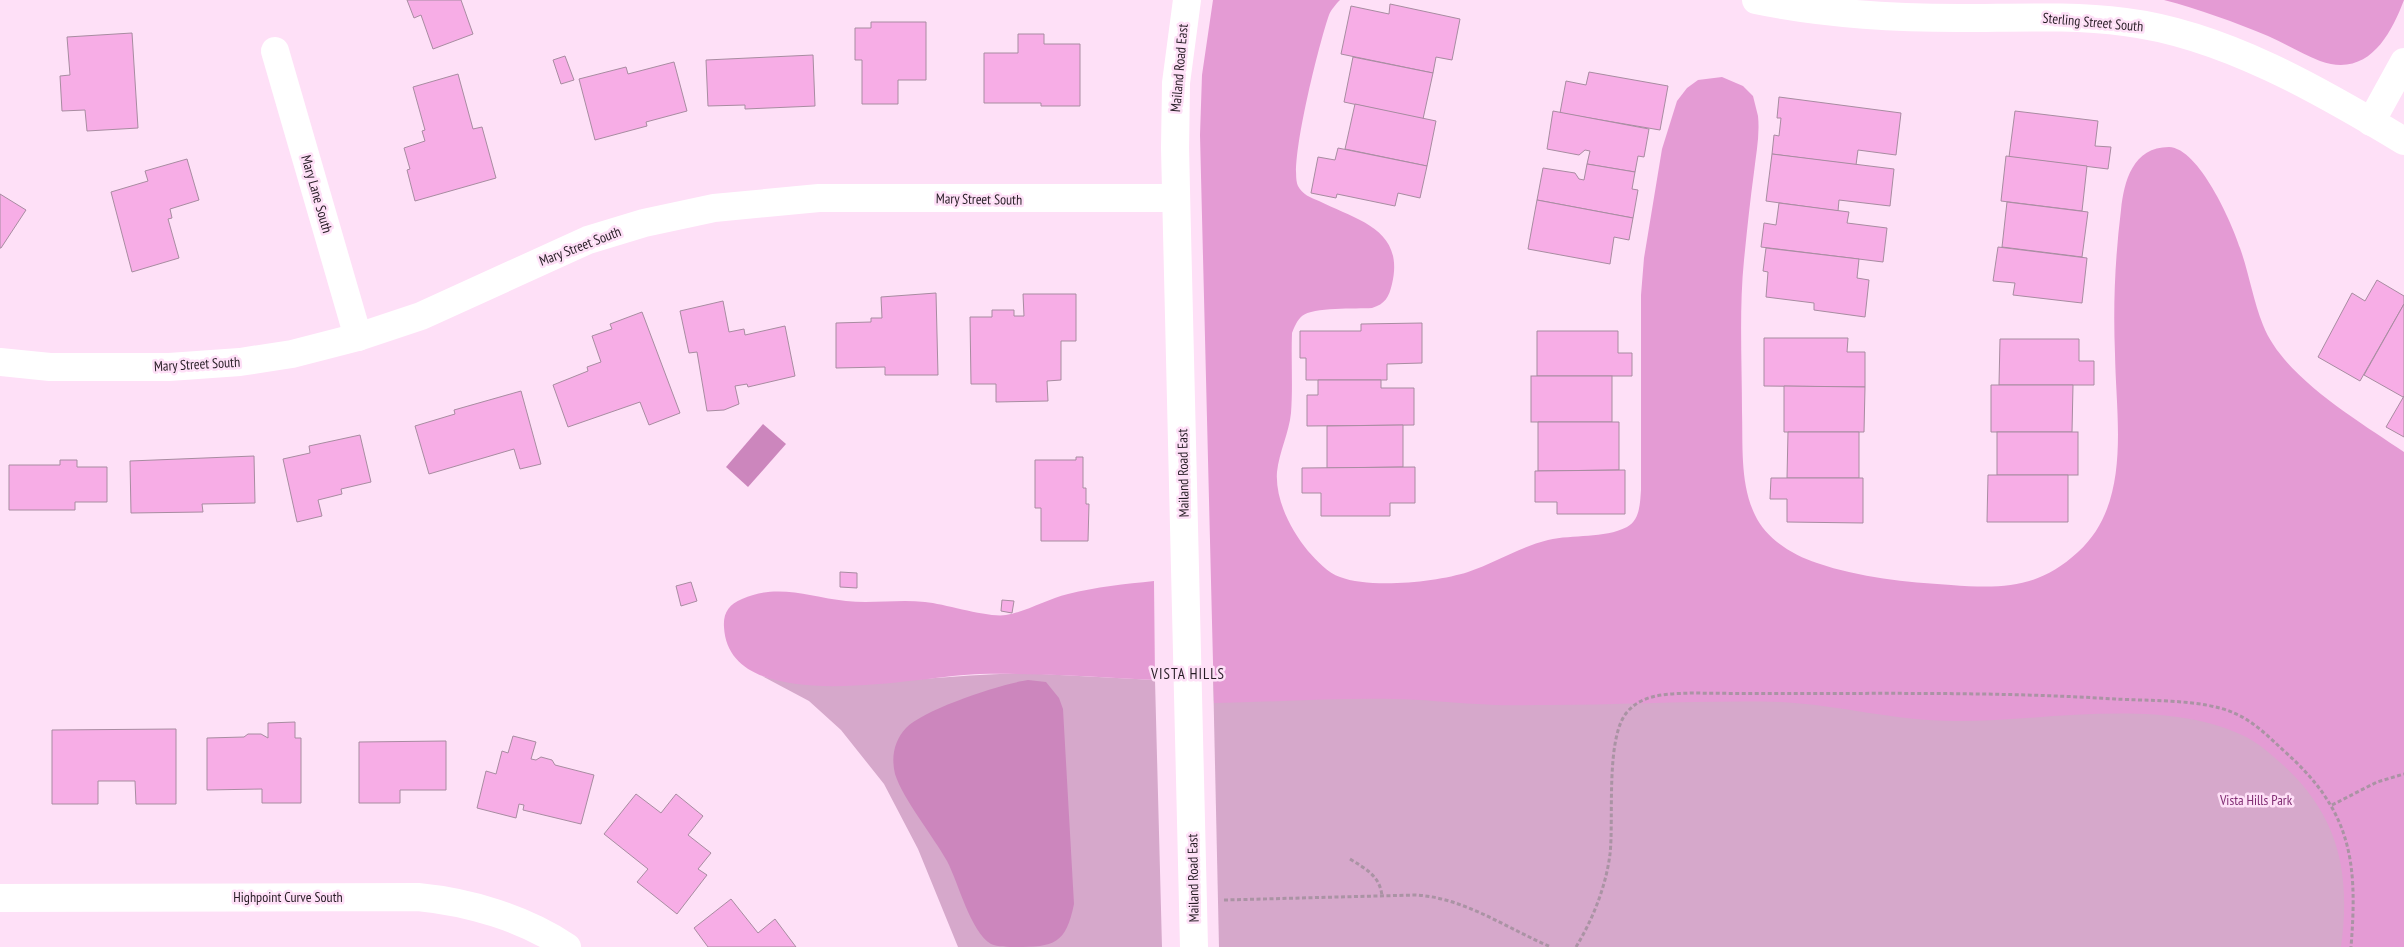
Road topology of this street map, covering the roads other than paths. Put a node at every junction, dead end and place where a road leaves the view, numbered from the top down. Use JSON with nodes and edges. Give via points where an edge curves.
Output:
{"nodes":[{"id":1,"x":1187,"y":0,"type":"edge"},
{"id":2,"x":1756,"y":0,"type":"edge"},
{"id":3,"x":275,"y":51,"type":"dead end"},
{"id":4,"x":2404,"y":62,"type":"edge"},
{"id":5,"x":2372,"y":122,"type":"junction"},
{"id":6,"x":2404,"y":142,"type":"edge"},
{"id":7,"x":1176,"y":198,"type":"junction"},
{"id":8,"x":358,"y":337,"type":"junction"},
{"id":9,"x":0,"y":362,"type":"edge"},
{"id":10,"x":0,"y":898,"type":"edge"},
{"id":11,"x":567,"y":947,"type":"edge"},
{"id":12,"x":1194,"y":947,"type":"edge"}],
"edges":[{"from":1,"to":7,"type":"street","name":"Mailand Road East","via":[[1176,83]]},
{"from":2,"to":5,"type":"street","name":"Sterling Street South","via":[[1858,15],[2064,18],[2136,24],[2189,37],[2250,59]]},
{"from":3,"to":8,"type":"street","name":"Mary Lane South"},
{"from":4,"to":5,"type":"street"},
{"from":5,"to":6,"type":"street","name":"Sterling Street South"},
{"from":7,"to":8,"type":"street","name":"Mary Street South","via":[[819,198],[714,208],[644,223],[588,240],[438,309]]},
{"from":7,"to":12,"type":"street","name":"Mailand Road East"},
{"from":8,"to":9,"type":"street","name":"Mary Street South","via":[[283,356],[212,365],[50,367]]},
{"from":10,"to":11,"type":"street","name":"Highpoint Curve South","via":[[418,897],[503,916]]}]}
